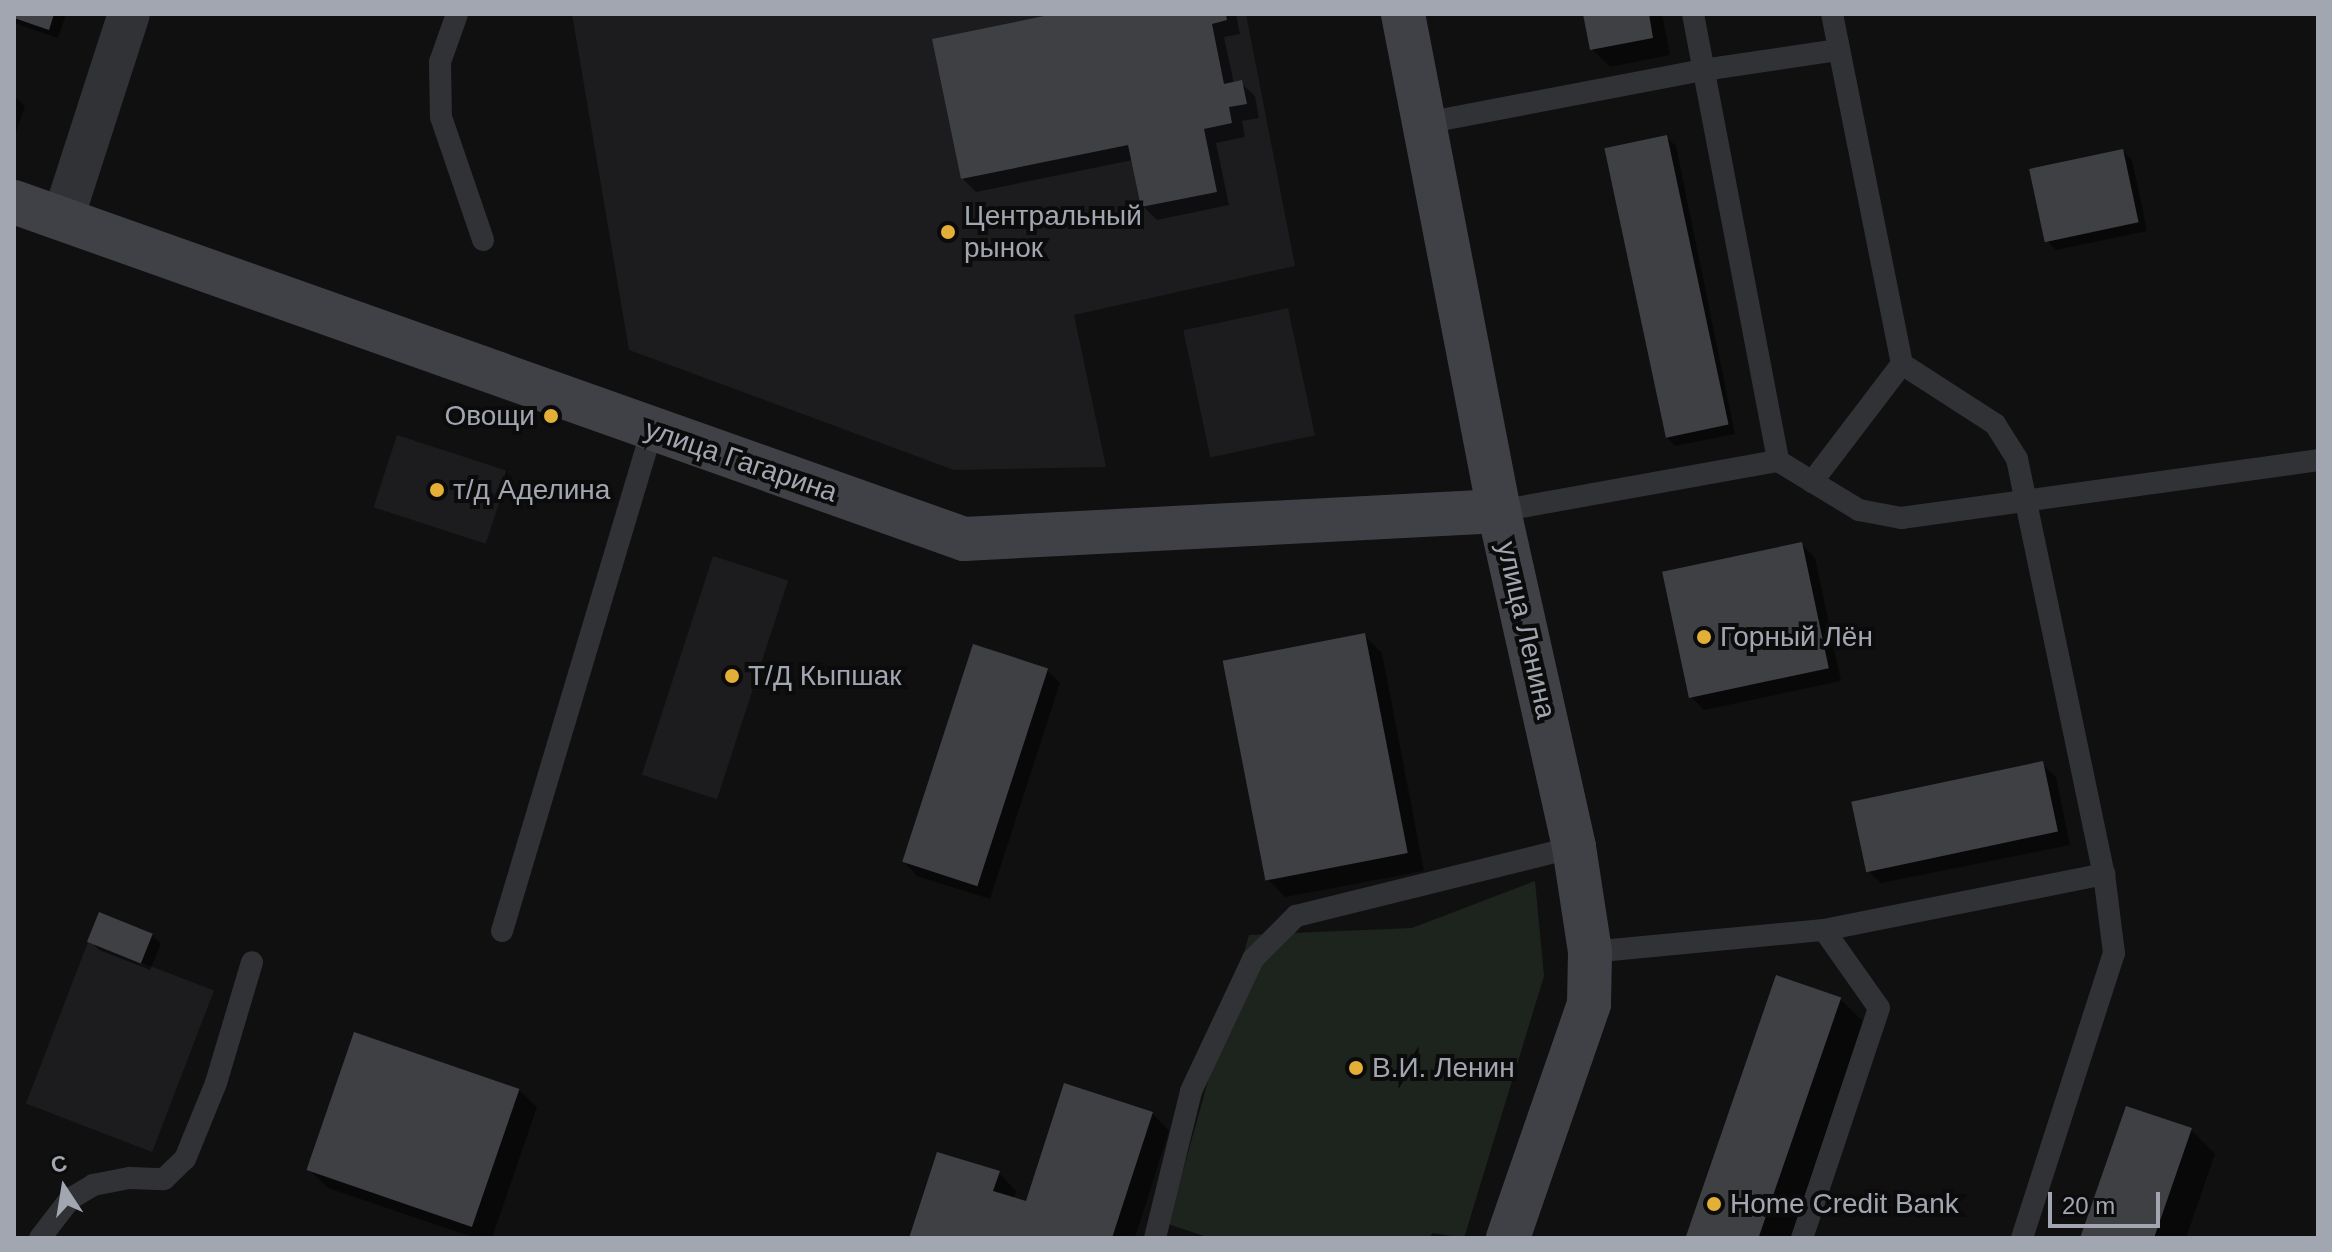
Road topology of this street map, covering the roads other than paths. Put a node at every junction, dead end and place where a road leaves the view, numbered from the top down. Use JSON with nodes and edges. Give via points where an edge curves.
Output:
{"nodes":[{"id":1,"x":129,"y":14,"type":"edge"},
{"id":2,"x":457,"y":14,"type":"edge"},
{"id":3,"x":1403,"y":14,"type":"edge"},
{"id":4,"x":1693,"y":14,"type":"edge"},
{"id":5,"x":1832,"y":14,"type":"edge"},
{"id":6,"x":1839,"y":50,"type":"junction"},
{"id":7,"x":1703,"y":70,"type":"junction"},
{"id":8,"x":1425,"y":123,"type":"junction"},
{"id":9,"x":14,"y":202,"type":"edge"},
{"id":10,"x":63,"y":218,"type":"junction"},
{"id":11,"x":483,"y":240,"type":"dead end"},
{"id":12,"x":1902,"y":364,"type":"junction"},
{"id":13,"x":652,"y":430,"type":"junction"},
{"id":14,"x":2318,"y":460,"type":"edge"},
{"id":15,"x":1778,"y":461,"type":"junction"},
{"id":16,"x":1812,"y":482,"type":"junction"},
{"id":17,"x":2028,"y":499,"type":"junction"},
{"id":18,"x":1499,"y":511,"type":"junction"},
{"id":19,"x":1574,"y":847,"type":"junction"},
{"id":20,"x":2104,"y":874,"type":"junction"},
{"id":21,"x":1824,"y":930,"type":"junction"},
{"id":22,"x":502,"y":931,"type":"dead end"},
{"id":23,"x":1590,"y":952,"type":"junction"},
{"id":24,"x":252,"y":962,"type":"dead end"},
{"id":25,"x":40,"y":1238,"type":"edge"},
{"id":26,"x":1155,"y":1238,"type":"edge"},
{"id":27,"x":1508,"y":1238,"type":"edge"},
{"id":28,"x":1802,"y":1238,"type":"edge"},
{"id":29,"x":2022,"y":1238,"type":"edge"}],
"edges":[{"from":1,"to":10,"type":"street"},
{"from":2,"to":11,"type":"lane","via":[[440,62],[441,117]]},
{"from":3,"to":8,"type":"street","name":"улица Ленина"},
{"from":4,"to":7,"type":"lane"},
{"from":5,"to":6,"type":"lane"},
{"from":6,"to":7,"type":"lane"},
{"from":6,"to":12,"type":"lane"},
{"from":7,"to":8,"type":"lane"},
{"from":7,"to":15,"type":"lane"},
{"from":8,"to":18,"type":"street","name":"улица Ленина"},
{"from":9,"to":10,"type":"street","name":"улица Гагарина"},
{"from":10,"to":13,"type":"street","name":"улица Гагарина"},
{"from":12,"to":16,"type":"lane"},
{"from":12,"to":17,"type":"lane","via":[[1995,424],[2017,459]]},
{"from":13,"to":18,"type":"street","name":"улица Гагарина","via":[[964,539]]},
{"from":13,"to":22,"type":"lane"},
{"from":14,"to":17,"type":"lane"},
{"from":15,"to":16,"type":"lane"},
{"from":15,"to":18,"type":"lane"},
{"from":16,"to":17,"type":"lane","via":[[1879,517]]},
{"from":17,"to":20,"type":"lane"},
{"from":18,"to":19,"type":"street","name":"улица Ленина"},
{"from":19,"to":23,"type":"street","name":"улица Ленина"},
{"from":19,"to":26,"type":"lane","via":[[1296,916],[1253,959],[1191,1091]]},
{"from":20,"to":21,"type":"lane"},
{"from":20,"to":29,"type":"lane","via":[[2114,953]]},
{"from":21,"to":23,"type":"lane"},
{"from":21,"to":28,"type":"lane","via":[[1879,1008]]},
{"from":23,"to":27,"type":"street","name":"улица Ленина","via":[[1589,1004]]},
{"from":24,"to":25,"type":"lane","via":[[216,1083],[185,1159],[164,1179],[93,1185],[70,1199]]}]}
